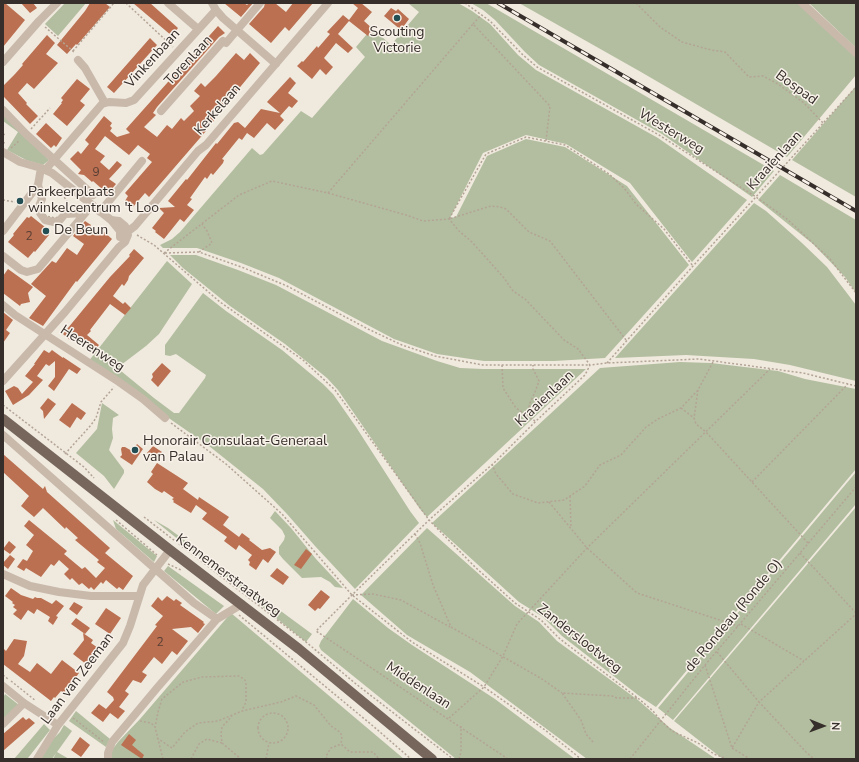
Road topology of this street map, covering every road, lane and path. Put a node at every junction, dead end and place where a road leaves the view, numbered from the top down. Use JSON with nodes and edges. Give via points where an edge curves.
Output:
{"nodes":[{"id":1,"x":114,"y":3,"type":"edge"},
{"id":2,"x":126,"y":3,"type":"edge"},
{"id":3,"x":168,"y":3,"type":"edge"},
{"id":4,"x":260,"y":3,"type":"edge"},
{"id":5,"x":328,"y":3,"type":"edge"},
{"id":6,"x":465,"y":3,"type":"edge"},
{"id":7,"x":636,"y":3,"type":"edge"},
{"id":8,"x":802,"y":3,"type":"edge"},
{"id":9,"x":53,"y":4,"type":"edge"},
{"id":10,"x":214,"y":7,"type":"edge"},
{"id":11,"x":481,"y":14,"type":"junction"},
{"id":12,"x":39,"y":21,"type":"junction"},
{"id":13,"x":473,"y":24,"type":"junction"},
{"id":14,"x":198,"y":29,"type":"junction"},
{"id":15,"x":236,"y":31,"type":"junction"},
{"id":16,"x":73,"y":51,"type":"junction"},
{"id":17,"x":177,"y":52,"type":"junction"},
{"id":18,"x":856,"y":53,"type":"edge"},
{"id":19,"x":77,"y":57,"type":"joint"},
{"id":20,"x":3,"y":62,"type":"edge"},
{"id":21,"x":276,"y":64,"type":"junction"},
{"id":22,"x":856,"y":87,"type":"edge"},
{"id":23,"x":105,"y":103,"type":"junction"},
{"id":24,"x":50,"y":108,"type":"dead end"},
{"id":25,"x":3,"y":110,"type":"edge"},
{"id":26,"x":161,"y":111,"type":"dead end"},
{"id":27,"x":823,"y":123,"type":"junction"},
{"id":28,"x":26,"y":134,"type":"junction"},
{"id":29,"x":546,"y":141,"type":"junction"},
{"id":30,"x":3,"y":142,"type":"edge"},
{"id":31,"x":3,"y":152,"type":"edge"},
{"id":32,"x":54,"y":160,"type":"junction"},
{"id":33,"x":142,"y":160,"type":"dead end"},
{"id":34,"x":44,"y":168,"type":"junction"},
{"id":35,"x":38,"y":185,"type":"junction"},
{"id":36,"x":328,"y":193,"type":"junction"},
{"id":37,"x":93,"y":195,"type":"dead end"},
{"id":38,"x":756,"y":197,"type":"junction"},
{"id":39,"x":42,"y":199,"type":"junction"},
{"id":40,"x":92,"y":205,"type":"junction"},
{"id":41,"x":100,"y":212,"type":"junction"},
{"id":42,"x":85,"y":213,"type":"junction"},
{"id":43,"x":66,"y":214,"type":"junction"},
{"id":44,"x":449,"y":219,"type":"junction"},
{"id":45,"x":202,"y":224,"type":"junction"},
{"id":46,"x":3,"y":231,"type":"edge"},
{"id":47,"x":126,"y":231,"type":"junction"},
{"id":48,"x":199,"y":252,"type":"junction"},
{"id":49,"x":164,"y":253,"type":"junction"},
{"id":50,"x":3,"y":256,"type":"edge"},
{"id":51,"x":693,"y":266,"type":"junction"},
{"id":52,"x":856,"y":293,"type":"edge"},
{"id":53,"x":3,"y":305,"type":"edge"},
{"id":54,"x":45,"y":334,"type":"junction"},
{"id":55,"x":626,"y":340,"type":"junction"},
{"id":56,"x":713,"y":361,"type":"junction"},
{"id":57,"x":606,"y":363,"type":"junction"},
{"id":58,"x":502,"y":365,"type":"junction"},
{"id":59,"x":533,"y":365,"type":"junction"},
{"id":60,"x":590,"y":365,"type":"junction"},
{"id":61,"x":771,"y":368,"type":"junction"},
{"id":62,"x":3,"y":381,"type":"edge"},
{"id":63,"x":119,"y":382,"type":"junction"},
{"id":64,"x":848,"y":384,"type":"junction"},
{"id":65,"x":856,"y":386,"type":"edge"},
{"id":66,"x":698,"y":390,"type":"junction"},
{"id":67,"x":3,"y":404,"type":"edge"},
{"id":68,"x":681,"y":408,"type":"junction"},
{"id":69,"x":527,"y":416,"type":"junction"},
{"id":70,"x":164,"y":418,"type":"joint"},
{"id":71,"x":694,"y":418,"type":"junction"},
{"id":72,"x":3,"y":419,"type":"edge"},
{"id":73,"x":536,"y":421,"type":"junction"},
{"id":74,"x":706,"y":432,"type":"junction"},
{"id":75,"x":3,"y":436,"type":"edge"},
{"id":76,"x":65,"y":454,"type":"junction"},
{"id":77,"x":492,"y":464,"type":"junction"},
{"id":78,"x":97,"y":481,"type":"dead end"},
{"id":79,"x":752,"y":482,"type":"junction"},
{"id":80,"x":856,"y":486,"type":"edge"},
{"id":81,"x":570,"y":496,"type":"junction"},
{"id":82,"x":549,"y":502,"type":"junction"},
{"id":83,"x":111,"y":516,"type":"dead end"},
{"id":84,"x":142,"y":516,"type":"dead end"},
{"id":85,"x":429,"y":520,"type":"junction"},
{"id":86,"x":570,"y":528,"type":"junction"},
{"id":87,"x":415,"y":534,"type":"junction"},
{"id":88,"x":808,"y":543,"type":"junction"},
{"id":89,"x":587,"y":548,"type":"junction"},
{"id":90,"x":170,"y":550,"type":"junction"},
{"id":91,"x":800,"y":553,"type":"junction"},
{"id":92,"x":163,"y":560,"type":"junction"},
{"id":93,"x":155,"y":569,"type":"junction"},
{"id":94,"x":186,"y":573,"type":"dead end"},
{"id":95,"x":3,"y":574,"type":"edge"},
{"id":96,"x":352,"y":595,"type":"junction"},
{"id":97,"x":139,"y":596,"type":"junction"},
{"id":98,"x":242,"y":604,"type":"junction"},
{"id":99,"x":232,"y":610,"type":"junction"},
{"id":100,"x":528,"y":612,"type":"junction"},
{"id":101,"x":856,"y":614,"type":"edge"},
{"id":102,"x":218,"y":619,"type":"junction"},
{"id":103,"x":741,"y":624,"type":"junction"},
{"id":104,"x":738,"y":626,"type":"junction"},
{"id":105,"x":451,"y":627,"type":"junction"},
{"id":106,"x":316,"y":631,"type":"joint"},
{"id":107,"x":717,"y":652,"type":"junction"},
{"id":108,"x":503,"y":656,"type":"junction"},
{"id":109,"x":804,"y":661,"type":"junction"},
{"id":110,"x":705,"y":665,"type":"junction"},
{"id":111,"x":3,"y":675,"type":"edge"},
{"id":112,"x":484,"y":687,"type":"junction"},
{"id":113,"x":4,"y":689,"type":"edge"},
{"id":114,"x":562,"y":693,"type":"junction"},
{"id":115,"x":639,"y":698,"type":"junction"},
{"id":116,"x":38,"y":702,"type":"dead end"},
{"id":117,"x":759,"y":702,"type":"junction"},
{"id":118,"x":24,"y":703,"type":"junction"},
{"id":119,"x":242,"y":711,"type":"junction"},
{"id":120,"x":65,"y":716,"type":"junction"},
{"id":121,"x":133,"y":718,"type":"junction"},
{"id":122,"x":449,"y":718,"type":"junction"},
{"id":123,"x":661,"y":721,"type":"junction"},
{"id":124,"x":3,"y":724,"type":"edge"},
{"id":125,"x":58,"y":725,"type":"junction"},
{"id":126,"x":155,"y":726,"type":"junction"},
{"id":127,"x":461,"y":726,"type":"junction"},
{"id":128,"x":157,"y":738,"type":"junction"},
{"id":129,"x":593,"y":742,"type":"dead end"},
{"id":130,"x":222,"y":743,"type":"junction"},
{"id":131,"x":269,"y":743,"type":"junction"},
{"id":132,"x":341,"y":744,"type":"junction"},
{"id":133,"x":110,"y":746,"type":"junction"},
{"id":134,"x":732,"y":748,"type":"junction"},
{"id":135,"x":37,"y":759,"type":"edge"},
{"id":136,"x":108,"y":759,"type":"edge"},
{"id":137,"x":163,"y":759,"type":"edge"},
{"id":138,"x":191,"y":759,"type":"edge"},
{"id":139,"x":241,"y":759,"type":"edge"},
{"id":140,"x":266,"y":759,"type":"edge"},
{"id":141,"x":327,"y":759,"type":"edge"},
{"id":142,"x":379,"y":759,"type":"edge"},
{"id":143,"x":411,"y":759,"type":"edge"},
{"id":144,"x":432,"y":759,"type":"edge"},
{"id":145,"x":453,"y":759,"type":"edge"},
{"id":146,"x":459,"y":759,"type":"edge"},
{"id":147,"x":508,"y":759,"type":"edge"},
{"id":148,"x":581,"y":759,"type":"edge"},
{"id":149,"x":630,"y":759,"type":"edge"},
{"id":150,"x":726,"y":759,"type":"edge"},
{"id":151,"x":750,"y":759,"type":"edge"},
{"id":152,"x":814,"y":759,"type":"edge"}],
"edges":[{"from":1,"to":16,"type":"path"},
{"from":2,"to":17,"type":"path"},
{"from":3,"to":14,"type":"street"},
{"from":4,"to":15,"type":"street","name":"Torenlaan"},
{"from":5,"to":21,"type":"street","name":"Kerkelaan"},
{"from":6,"to":11,"type":"path","name":"Westerweg"},
{"from":7,"to":27,"type":"path","name":"Bospad","via":[[660,27],[682,42],[725,52],[749,77],[763,76],[778,84],[804,103]]},
{"from":8,"to":18,"type":"street"},
{"from":9,"to":12,"type":"street"},
{"from":10,"to":14,"type":"street","name":"Vinkenbaan"},
{"from":10,"to":15,"type":"street"},
{"from":11,"to":13,"type":"path"},
{"from":11,"to":38,"type":"path","name":"Westerweg","via":[[537,67],[659,135]]},
{"from":12,"to":16,"type":"path"},
{"from":12,"to":20,"type":"street"},
{"from":13,"to":29,"type":"path","via":[[550,106]]},
{"from":13,"to":36,"type":"path"},
{"from":14,"to":17,"type":"street","name":"Vinkenbaan"},
{"from":15,"to":21,"type":"street"},
{"from":15,"to":26,"type":"street","name":"Torenlaan","via":[[226,43],[223,41]]},
{"from":16,"to":19,"type":"path"},
{"from":17,"to":23,"type":"street","name":"Vinkenbaan","via":[[134,100],[126,103]]},
{"from":19,"to":23,"type":"street"},
{"from":21,"to":47,"type":"street","name":"Kerkelaan","via":[[206,145]]},
{"from":22,"to":27,"type":"path","name":"Kraaienlaan"},
{"from":23,"to":32,"type":"street"},
{"from":24,"to":28,"type":"path"},
{"from":25,"to":28,"type":"street"},
{"from":27,"to":38,"type":"path","name":"Kraaienlaan"},
{"from":28,"to":30,"type":"path","via":[[11,148]]},
{"from":28,"to":32,"type":"street"},
{"from":29,"to":44,"type":"path","via":[[526,137],[486,154]]},
{"from":29,"to":51,"type":"path","via":[[565,145],[609,174],[636,204],[664,229]]},
{"from":31,"to":34,"type":"street","via":[[20,162]]},
{"from":32,"to":34,"type":"street"},
{"from":32,"to":37,"type":"street"},
{"from":33,"to":41,"type":"street"},
{"from":34,"to":35,"type":"street"},
{"from":34,"to":40,"type":"street"},
{"from":35,"to":39,"type":"street"},
{"from":35,"to":46,"type":"street"},
{"from":36,"to":44,"type":"path","via":[[422,221]]},
{"from":36,"to":45,"type":"path","via":[[272,181],[239,195]]},
{"from":38,"to":51,"type":"path","name":"Kraaienlaan"},
{"from":38,"to":52,"type":"path","name":"Westerweg","via":[[787,220],[830,259]]},
{"from":39,"to":43,"type":"path","via":[[44,213],[48,218]]},
{"from":39,"to":43,"type":"path","via":[[50,192],[63,195],[68,203]]},
{"from":39,"to":43,"type":"street","via":[[39,206],[45,220],[59,221]]},
{"from":40,"to":41,"type":"street"},
{"from":40,"to":42,"type":"street"},
{"from":41,"to":47,"type":"street","via":[[111,220],[122,223]]},
{"from":42,"to":43,"type":"street"},
{"from":42,"to":50,"type":"street","via":[[38,269],[27,272],[21,270]]},
{"from":44,"to":55,"type":"path","via":[[491,206],[506,209],[529,232],[550,241]]},
{"from":44,"to":60,"type":"path","via":[[514,291],[564,340],[578,349]]},
{"from":45,"to":48,"type":"path","via":[[212,243]]},
{"from":45,"to":49,"type":"path"},
{"from":47,"to":49,"type":"path","name":"Zanderslootweg"},
{"from":47,"to":54,"type":"street","name":"Kerkelaan","via":[[125,242]]},
{"from":48,"to":49,"type":"path"},
{"from":48,"to":58,"type":"path","via":[[287,286],[402,345],[435,356],[483,365]]},
{"from":49,"to":85,"type":"path","name":"Zanderslootweg","via":[[220,302],[303,360],[336,390]]},
{"from":51,"to":55,"type":"path","name":"Kraaienlaan"},
{"from":53,"to":54,"type":"street","name":"Heerenweg"},
{"from":54,"to":62,"type":"street","name":"Kerkelaan"},
{"from":54,"to":63,"type":"street","name":"Heerenweg"},
{"from":55,"to":57,"type":"path","name":"Kraaienlaan"},
{"from":56,"to":57,"type":"path","via":[[699,359]]},
{"from":56,"to":61,"type":"path"},
{"from":56,"to":66,"type":"path"},
{"from":57,"to":60,"type":"path","name":"Kraaienlaan"},
{"from":58,"to":59,"type":"path"},
{"from":58,"to":69,"type":"path","via":[[503,388],[516,408]]},
{"from":59,"to":60,"type":"path"},
{"from":59,"to":69,"type":"path","via":[[538,381]]},
{"from":60,"to":73,"type":"path","name":"Kraaienlaan","via":[[585,375]]},
{"from":61,"to":64,"type":"path"},
{"from":61,"to":74,"type":"path"},
{"from":63,"to":70,"type":"street","name":"Heerenweg"},
{"from":63,"to":76,"type":"path","via":[[100,402],[96,418],[91,425]]},
{"from":64,"to":65,"type":"path"},
{"from":64,"to":79,"type":"path"},
{"from":66,"to":68,"type":"path"},
{"from":66,"to":71,"type":"path"},
{"from":67,"to":76,"type":"path"},
{"from":68,"to":71,"type":"path"},
{"from":68,"to":81,"type":"path","via":[[646,427],[621,455],[600,465],[585,486]]},
{"from":69,"to":73,"type":"path"},
{"from":70,"to":96,"type":"path","via":[[226,464],[282,514]]},
{"from":71,"to":74,"type":"path","via":[[696,424]]},
{"from":72,"to":90,"type":"main road","name":"Kennemerstraatweg"},
{"from":73,"to":77,"type":"path","name":"Kraaienlaan"},
{"from":74,"to":79,"type":"path"},
{"from":74,"to":89,"type":"path"},
{"from":75,"to":93,"type":"street"},
{"from":76,"to":78,"type":"path","via":[[84,467]]},
{"from":77,"to":82,"type":"path","via":[[496,474],[513,494],[538,503]]},
{"from":77,"to":85,"type":"path","name":"Kraaienlaan"},
{"from":79,"to":88,"type":"path"},
{"from":80,"to":88,"type":"path","name":"de Rondeau (Ronde O)"},
{"from":81,"to":82,"type":"path","via":[[564,500]]},
{"from":81,"to":86,"type":"path"},
{"from":82,"to":86,"type":"path"},
{"from":83,"to":92,"type":"path","name":"Kennemerstraatweg"},
{"from":84,"to":145,"type":"path"},
{"from":85,"to":87,"type":"path","name":"Kraaienlaan"},
{"from":85,"to":100,"type":"path","name":"Zanderslootweg","via":[[475,567]]},
{"from":86,"to":89,"type":"path"},
{"from":87,"to":96,"type":"path","name":"Kraaienlaan"},
{"from":87,"to":105,"type":"path"},
{"from":88,"to":91,"type":"path","name":"de Rondeau (Ronde O)"},
{"from":89,"to":100,"type":"path"},
{"from":89,"to":104,"type":"path","via":[[637,593]]},
{"from":90,"to":92,"type":"street","name":"Laan van Zeeman"},
{"from":90,"to":98,"type":"main road","name":"Kennemerstraatweg"},
{"from":91,"to":101,"type":"path"},
{"from":91,"to":103,"type":"path","name":"de Rondeau (Ronde O)"},
{"from":92,"to":93,"type":"street","name":"Laan van Zeeman"},
{"from":92,"to":94,"type":"path","name":"Kennemerstraatweg"},
{"from":93,"to":97,"type":"street","name":"Laan van Zeeman","via":[[143,585]]},
{"from":93,"to":102,"type":"street","via":[[194,603]]},
{"from":95,"to":97,"type":"street","via":[[30,586],[59,592],[91,596]]},
{"from":96,"to":105,"type":"path","via":[[374,594],[401,600]]},
{"from":96,"to":106,"type":"path","name":"Kraaienlaan"},
{"from":96,"to":112,"type":"path","via":[[412,642]]},
{"from":97,"to":120,"type":"street","name":"Laan van Zeeman","via":[[122,643]]},
{"from":98,"to":99,"type":"street"},
{"from":98,"to":144,"type":"main road","name":"Kennemerstraatweg"},
{"from":99,"to":102,"type":"street"},
{"from":99,"to":143,"type":"path","name":"Kennemerstraatweg"},
{"from":100,"to":108,"type":"path","via":[[517,624]]},
{"from":100,"to":115,"type":"path","name":"Zanderslootweg"},
{"from":101,"to":109,"type":"path"},
{"from":102,"to":121,"type":"street","via":[[156,688]]},
{"from":103,"to":104,"type":"path","name":"de Rondeau (Ronde O)"},
{"from":103,"to":109,"type":"path"},
{"from":104,"to":107,"type":"path","name":"de Rondeau (Ronde O)"},
{"from":105,"to":108,"type":"path"},
{"from":106,"to":122,"type":"path","name":"Middenlaan"},
{"from":107,"to":110,"type":"path","name":"de Rondeau (Ronde O)"},
{"from":107,"to":117,"type":"path"},
{"from":108,"to":112,"type":"path"},
{"from":108,"to":114,"type":"path"},
{"from":109,"to":117,"type":"path"},
{"from":110,"to":123,"type":"path","name":"de Rondeau (Ronde O)"},
{"from":110,"to":134,"type":"path"},
{"from":111,"to":116,"type":"path"},
{"from":112,"to":122,"type":"path"},
{"from":112,"to":148,"type":"path"},
{"from":113,"to":118,"type":"street"},
{"from":114,"to":115,"type":"path"},
{"from":114,"to":129,"type":"path"},
{"from":115,"to":123,"type":"path","name":"Zanderslootweg"},
{"from":117,"to":134,"type":"path"},
{"from":117,"to":152,"type":"path"},
{"from":118,"to":124,"type":"street"},
{"from":118,"to":125,"type":"street"},
{"from":119,"to":126,"type":"path","via":[[247,693],[245,680],[239,676],[227,675],[202,677],[183,682],[162,699]]},
{"from":119,"to":128,"type":"path","via":[[218,721],[198,723],[185,732],[172,748]]},
{"from":119,"to":130,"type":"path","via":[[232,716],[222,727]]},
{"from":119,"to":132,"type":"path","via":[[296,696],[314,705],[331,726],[340,732]]},
{"from":120,"to":125,"type":"street","name":"Laan van Zeeman"},
{"from":120,"to":133,"type":"path","via":[[73,718]]},
{"from":121,"to":126,"type":"path"},
{"from":121,"to":133,"type":"street"},
{"from":122,"to":127,"type":"path","name":"Middenlaan"},
{"from":123,"to":149,"type":"path","name":"de Rondeau (Ronde O)"},
{"from":123,"to":150,"type":"path","name":"Zanderslootweg","via":[[672,731],[698,742]]},
{"from":125,"to":135,"type":"street","name":"Laan van Zeeman"},
{"from":126,"to":128,"type":"path"},
{"from":127,"to":146,"type":"path"},
{"from":127,"to":147,"type":"path","name":"Middenlaan"},
{"from":128,"to":137,"type":"path"},
{"from":130,"to":138,"type":"path","via":[[206,740],[199,744]]},
{"from":130,"to":139,"type":"path"},
{"from":131,"to":131,"type":"path","via":[[284,739],[288,730],[283,716],[268,713],[260,719],[257,729],[261,738]]},
{"from":131,"to":140,"type":"path"},
{"from":132,"to":141,"type":"path","via":[[331,748]]},
{"from":132,"to":142,"type":"path","via":[[350,752],[373,752]]},
{"from":133,"to":136,"type":"street"},
{"from":134,"to":151,"type":"path"}]}
